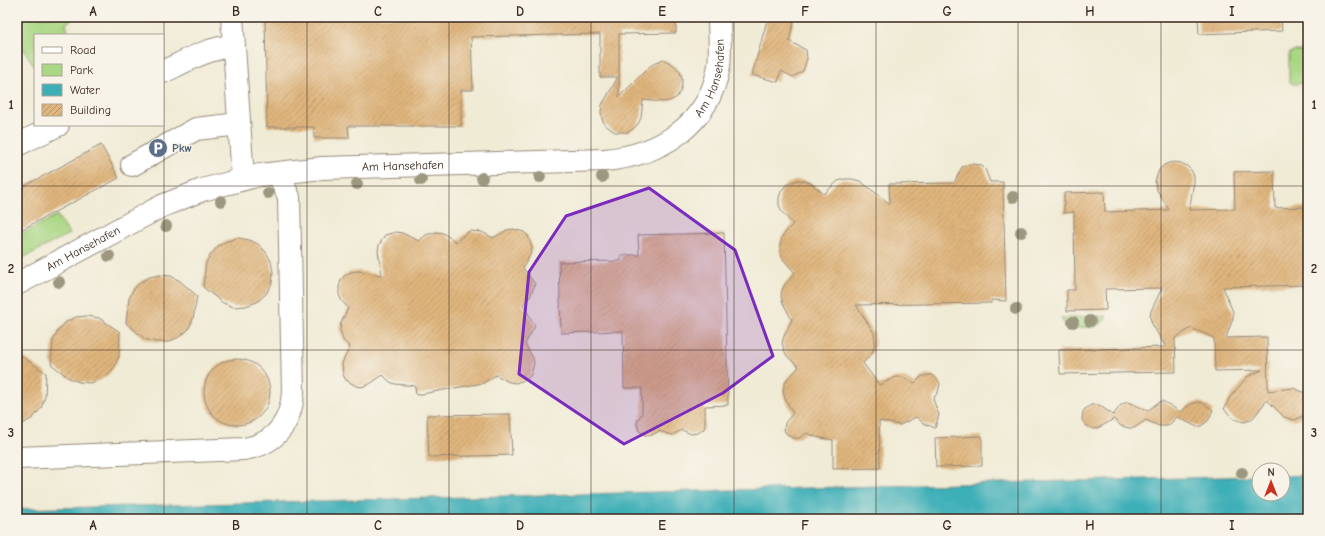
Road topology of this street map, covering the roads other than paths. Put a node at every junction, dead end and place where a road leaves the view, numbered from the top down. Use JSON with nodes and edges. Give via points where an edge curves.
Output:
{"nodes":[{"id":1,"x":232,"y":17,"type":"edge"},
{"id":2,"x":719,"y":17,"type":"edge"},
{"id":3,"x":234,"y":46,"type":"junction"},
{"id":4,"x":164,"y":72,"type":"edge"},
{"id":5,"x":239,"y":124,"type":"junction"},
{"id":6,"x":56,"y":126,"type":"edge"},
{"id":7,"x":17,"y":145,"type":"edge"},
{"id":8,"x":132,"y":165,"type":"dead end"},
{"id":9,"x":278,"y":173,"type":"junction"},
{"id":10,"x":243,"y":179,"type":"junction"},
{"id":11,"x":17,"y":284,"type":"edge"},
{"id":12,"x":17,"y":458,"type":"edge"}],
"edges":[{"from":1,"to":3,"type":"street"},
{"from":2,"to":9,"type":"street","name":"Am Hansehafen","via":[[720,60],[706,103],[691,124],[680,134],[649,150],[628,157],[605,160],[328,168]]},
{"from":3,"to":4,"type":"street","via":[[201,53]]},
{"from":3,"to":5,"type":"street"},
{"from":5,"to":8,"type":"street","via":[[196,129]]},
{"from":5,"to":10,"type":"street"},
{"from":6,"to":7,"type":"street"},
{"from":9,"to":10,"type":"street","name":"Am Hansehafen"},
{"from":9,"to":12,"type":"street","via":[[289,197],[293,384],[291,410],[282,428],[262,444],[244,449]]},
{"from":10,"to":11,"type":"street","name":"Am Hansehafen","via":[[202,190],[162,206]]}]}
